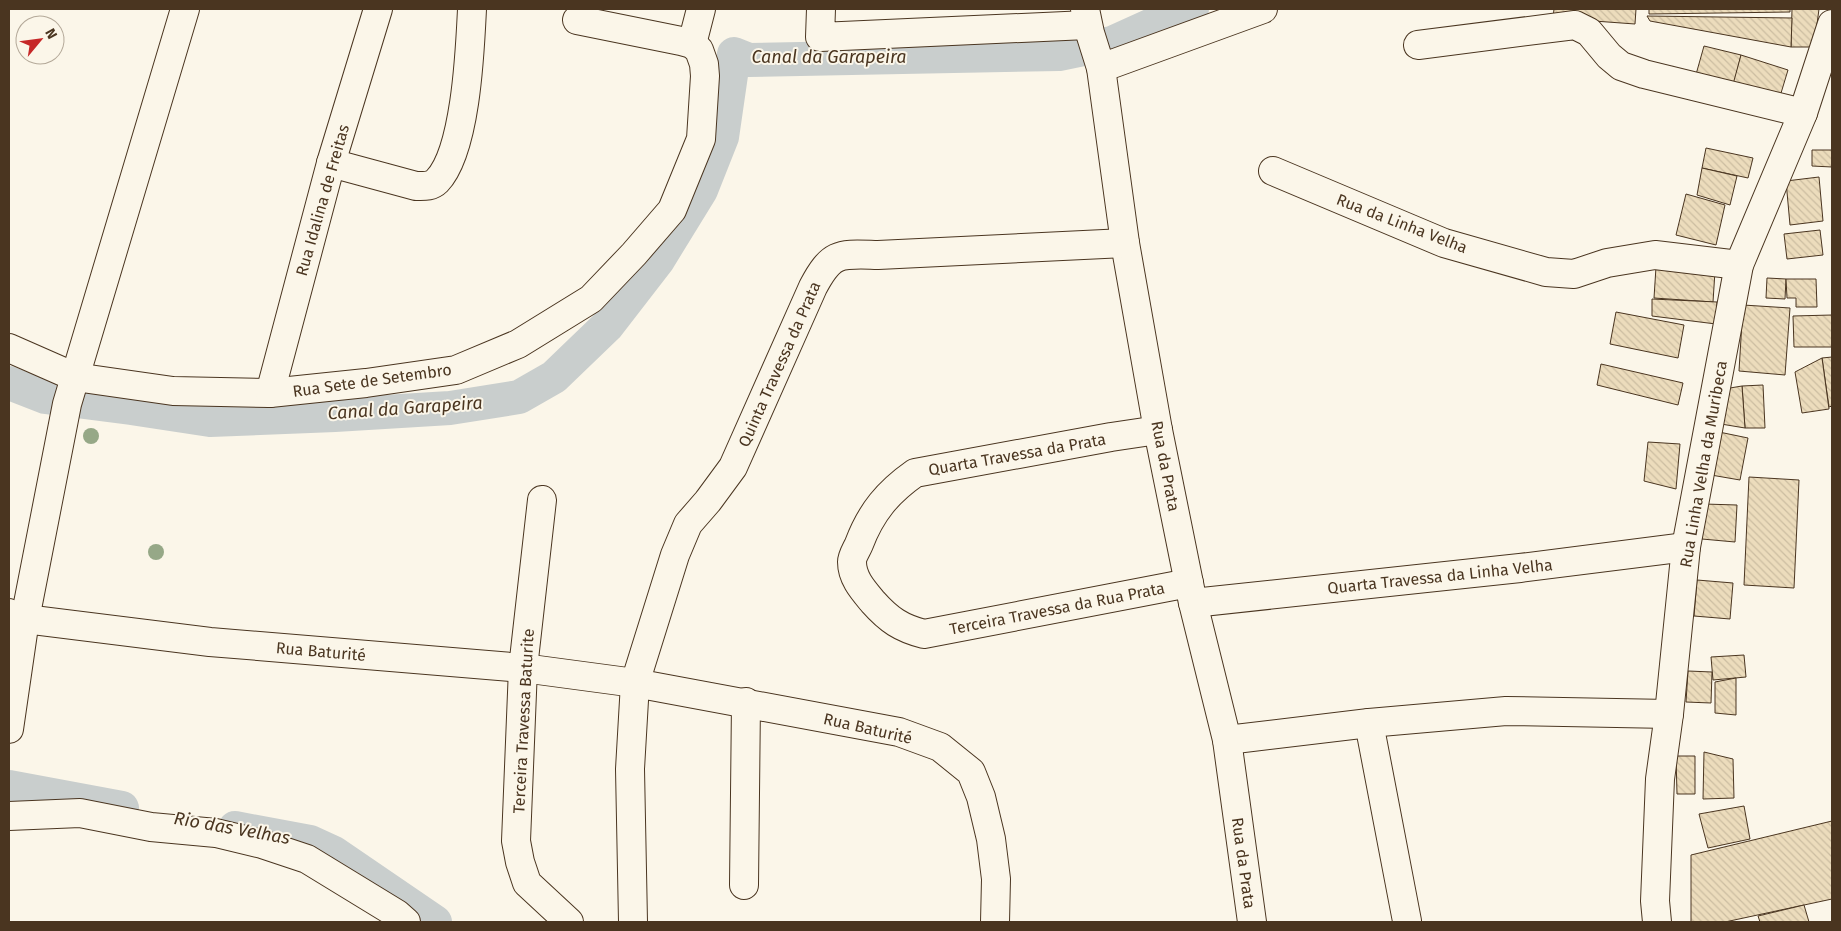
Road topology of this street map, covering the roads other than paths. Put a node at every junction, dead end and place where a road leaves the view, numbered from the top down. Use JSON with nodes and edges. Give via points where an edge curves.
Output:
{"nodes":[{"id":1,"x":185,"y":9,"type":"edge"},
{"id":2,"x":378,"y":9,"type":"edge"},
{"id":3,"x":472,"y":9,"type":"edge"},
{"id":4,"x":701,"y":9,"type":"edge"},
{"id":5,"x":820,"y":9,"type":"edge"},
{"id":6,"x":1262,"y":9,"type":"edge"},
{"id":7,"x":578,"y":20,"type":"dead end"},
{"id":8,"x":1832,"y":24,"type":"edge"},
{"id":9,"x":1092,"y":38,"type":"edge"},
{"id":10,"x":690,"y":43,"type":"junction"},
{"id":11,"x":1418,"y":45,"type":"dead end"},
{"id":12,"x":1803,"y":113,"type":"junction"},
{"id":13,"x":331,"y":163,"type":"junction"},
{"id":14,"x":1273,"y":171,"type":"dead end"},
{"id":15,"x":1126,"y":242,"type":"junction"},
{"id":16,"x":1739,"y":265,"type":"junction"},
{"id":17,"x":9,"y":348,"type":"edge"},
{"id":18,"x":71,"y":390,"type":"junction"},
{"id":19,"x":270,"y":393,"type":"junction"},
{"id":20,"x":1158,"y":430,"type":"junction"},
{"id":21,"x":542,"y":500,"type":"dead end"},
{"id":22,"x":1686,"y":547,"type":"junction"},
{"id":23,"x":1191,"y":593,"type":"junction"},
{"id":24,"x":17,"y":616,"type":"edge"},
{"id":25,"x":924,"y":634,"type":"joint"},
{"id":26,"x":523,"y":668,"type":"junction"},
{"id":27,"x":635,"y":683,"type":"junction"},
{"id":28,"x":746,"y":702,"type":"junction"},
{"id":29,"x":1669,"y":714,"type":"junction"},
{"id":30,"x":1370,"y":722,"type":"junction"},
{"id":31,"x":9,"y":729,"type":"edge"},
{"id":32,"x":1226,"y":740,"type":"junction"},
{"id":33,"x":9,"y":816,"type":"edge"},
{"id":34,"x":744,"y":885,"type":"dead end"},
{"id":35,"x":1407,"y":921,"type":"dead end"},
{"id":36,"x":406,"y":922,"type":"edge"},
{"id":37,"x":569,"y":922,"type":"edge"},
{"id":38,"x":633,"y":922,"type":"edge"},
{"id":39,"x":995,"y":922,"type":"edge"},
{"id":40,"x":1252,"y":922,"type":"edge"},
{"id":41,"x":1657,"y":922,"type":"edge"}],
"edges":[{"from":1,"to":18,"type":"street"},
{"from":2,"to":13,"type":"street","name":"Rua Idalina de Freitas"},
{"from":3,"to":13,"type":"street","via":[[469,66],[459,131],[437,181],[428,186],[416,186]]},
{"from":4,"to":10,"type":"street"},
{"from":5,"to":9,"type":"street","via":[[820,37]]},
{"from":6,"to":9,"type":"street"},
{"from":7,"to":10,"type":"street"},
{"from":8,"to":12,"type":"street","name":"Rua Linha Velha da Muribeca"},
{"from":9,"to":15,"type":"street","name":"Rua da Prata"},
{"from":10,"to":19,"type":"street","name":"Rua Sete de Setembro","via":[[701,53],[705,76],[701,139],[689,172],[672,210],[591,299],[518,344],[456,370]]},
{"from":11,"to":12,"type":"street","via":[[1575,26],[1589,32],[1621,66]]},
{"from":12,"to":16,"type":"street","name":"Rua Linha Velha da Muribeca"},
{"from":13,"to":19,"type":"street","name":"Rua Idalina de Freitas"},
{"from":14,"to":16,"type":"street","name":"Rua da Linha Velha","via":[[1444,243],[1546,272],[1574,274],[1607,263],[1654,255]]},
{"from":15,"to":20,"type":"street","name":"Rua da Prata"},
{"from":15,"to":27,"type":"street","name":"Quinta Travessa da Prata","via":[[844,254],[834,258],[822,269],[813,287],[734,467],[688,524],[675,555]]},
{"from":16,"to":22,"type":"street","name":"Rua Linha Velha da Muribeca"},
{"from":17,"to":18,"type":"street"},
{"from":18,"to":19,"type":"street","name":"Rua Sete de Setembro"},
{"from":18,"to":24,"type":"street"},
{"from":20,"to":23,"type":"street","name":"Rua da Prata"},
{"from":20,"to":25,"type":"street","name":"Quarta Travessa da Prata","via":[[915,473],[898,485],[878,506],[862,537],[852,561],[854,576],[862,590],[883,612],[907,630]]},
{"from":21,"to":26,"type":"street","name":"Terceira Travessa Baturite"},
{"from":22,"to":23,"type":"street","name":"Quarta Travessa da Linha Velha","via":[[1520,568]]},
{"from":22,"to":29,"type":"street","name":"Rua Linha Velha da Muribeca"},
{"from":23,"to":25,"type":"street","name":"Terceira Travessa da Rua Prata"},
{"from":23,"to":32,"type":"street","name":"Rua da Prata"},
{"from":24,"to":26,"type":"street","name":"Rua Baturité","via":[[210,642]]},
{"from":24,"to":31,"type":"street"},
{"from":26,"to":27,"type":"street","name":"Rua Baturité"},
{"from":26,"to":37,"type":"street","name":"Terceira Travessa Baturite","via":[[516,841],[527,883]]},
{"from":27,"to":28,"type":"street","name":"Rua Baturité"},
{"from":27,"to":38,"type":"street","via":[[630,769]]},
{"from":28,"to":34,"type":"street"},
{"from":28,"to":39,"type":"street","name":"Rua Baturité","via":[[900,732],[940,747],[971,772],[991,839],[996,879]]},
{"from":29,"to":30,"type":"street","via":[[1506,711]]},
{"from":29,"to":41,"type":"street","name":"Rua Linha Velha da Muribeca","via":[[1660,778]]},
{"from":30,"to":32,"type":"street"},
{"from":30,"to":35,"type":"street"},
{"from":32,"to":40,"type":"street","name":"Rua da Prata"},
{"from":33,"to":36,"type":"street","via":[[80,813],[151,827],[216,833],[262,844],[307,859]]}]}
